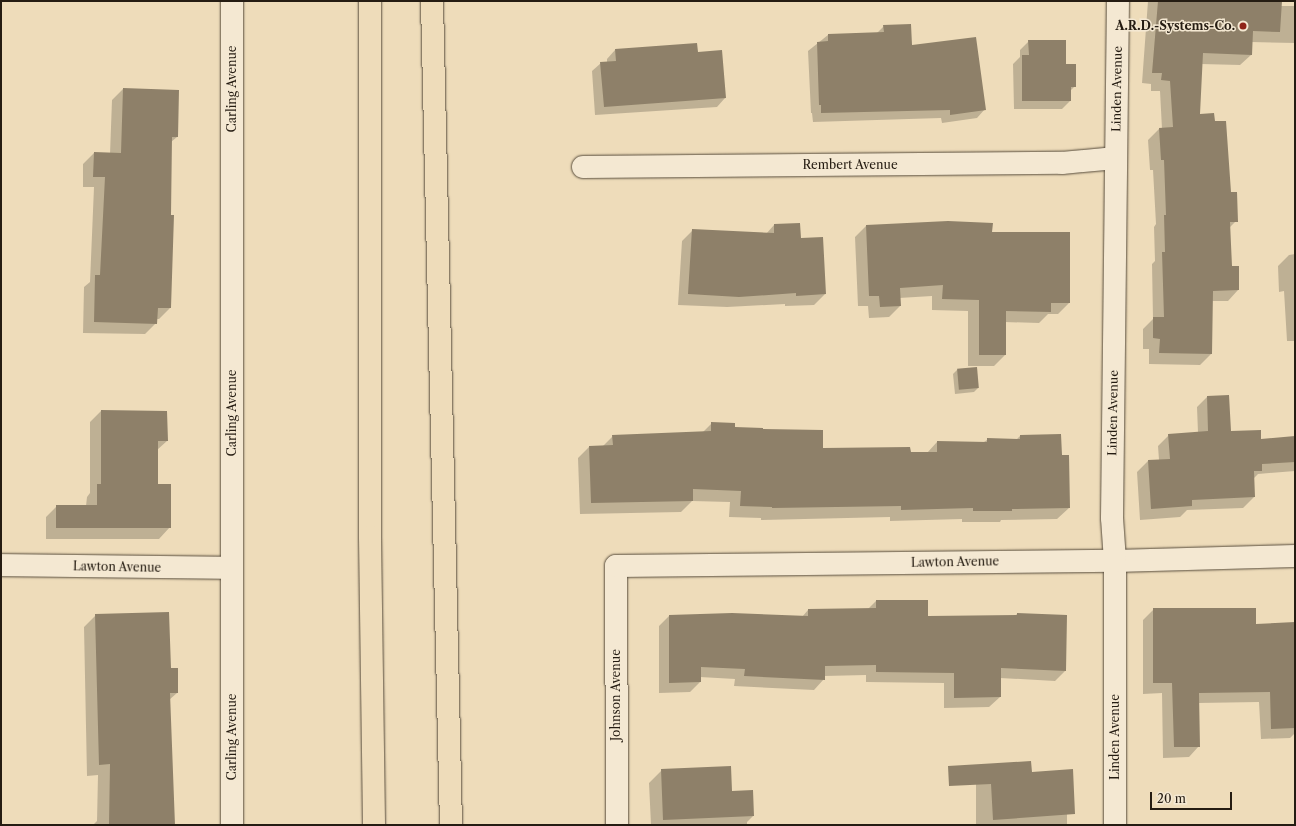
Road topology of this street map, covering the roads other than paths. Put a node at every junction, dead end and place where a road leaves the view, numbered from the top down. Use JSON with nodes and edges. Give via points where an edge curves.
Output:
{"nodes":[{"id":1,"x":232,"y":1,"type":"edge"},
{"id":2,"x":370,"y":1,"type":"edge"},
{"id":3,"x":432,"y":1,"type":"edge"},
{"id":4,"x":1118,"y":1,"type":"edge"},
{"id":5,"x":1116,"y":158,"type":"junction"},
{"id":6,"x":583,"y":167,"type":"dead end"},
{"id":7,"x":1295,"y":556,"type":"edge"},
{"id":8,"x":1115,"y":561,"type":"junction"},
{"id":9,"x":1,"y":565,"type":"edge"},
{"id":10,"x":616,"y":566,"type":"joint"},
{"id":11,"x":232,"y":568,"type":"junction"},
{"id":12,"x":232,"y":825,"type":"edge"},
{"id":13,"x":374,"y":825,"type":"edge"},
{"id":14,"x":451,"y":825,"type":"edge"},
{"id":15,"x":616,"y":825,"type":"edge"},
{"id":16,"x":1115,"y":825,"type":"edge"}],
"edges":[{"from":1,"to":11,"type":"street","name":"Carling Avenue"},
{"from":2,"to":13,"type":"highway","via":[[370,537]]},
{"from":3,"to":14,"type":"highway"},
{"from":4,"to":5,"type":"street","name":"Linden Avenue"},
{"from":5,"to":6,"type":"street","name":"Rembert Avenue","via":[[1062,163]]},
{"from":5,"to":8,"type":"street","name":"Linden Avenue","via":[[1112,518]]},
{"from":7,"to":8,"type":"street","name":"Lawton Avenue"},
{"from":8,"to":10,"type":"street","name":"Lawton Avenue"},
{"from":8,"to":16,"type":"street","name":"Linden Avenue"},
{"from":9,"to":11,"type":"street","name":"Lawton Avenue"},
{"from":10,"to":15,"type":"street","name":"Johnson Avenue"},
{"from":11,"to":12,"type":"street","name":"Carling Avenue"}]}
